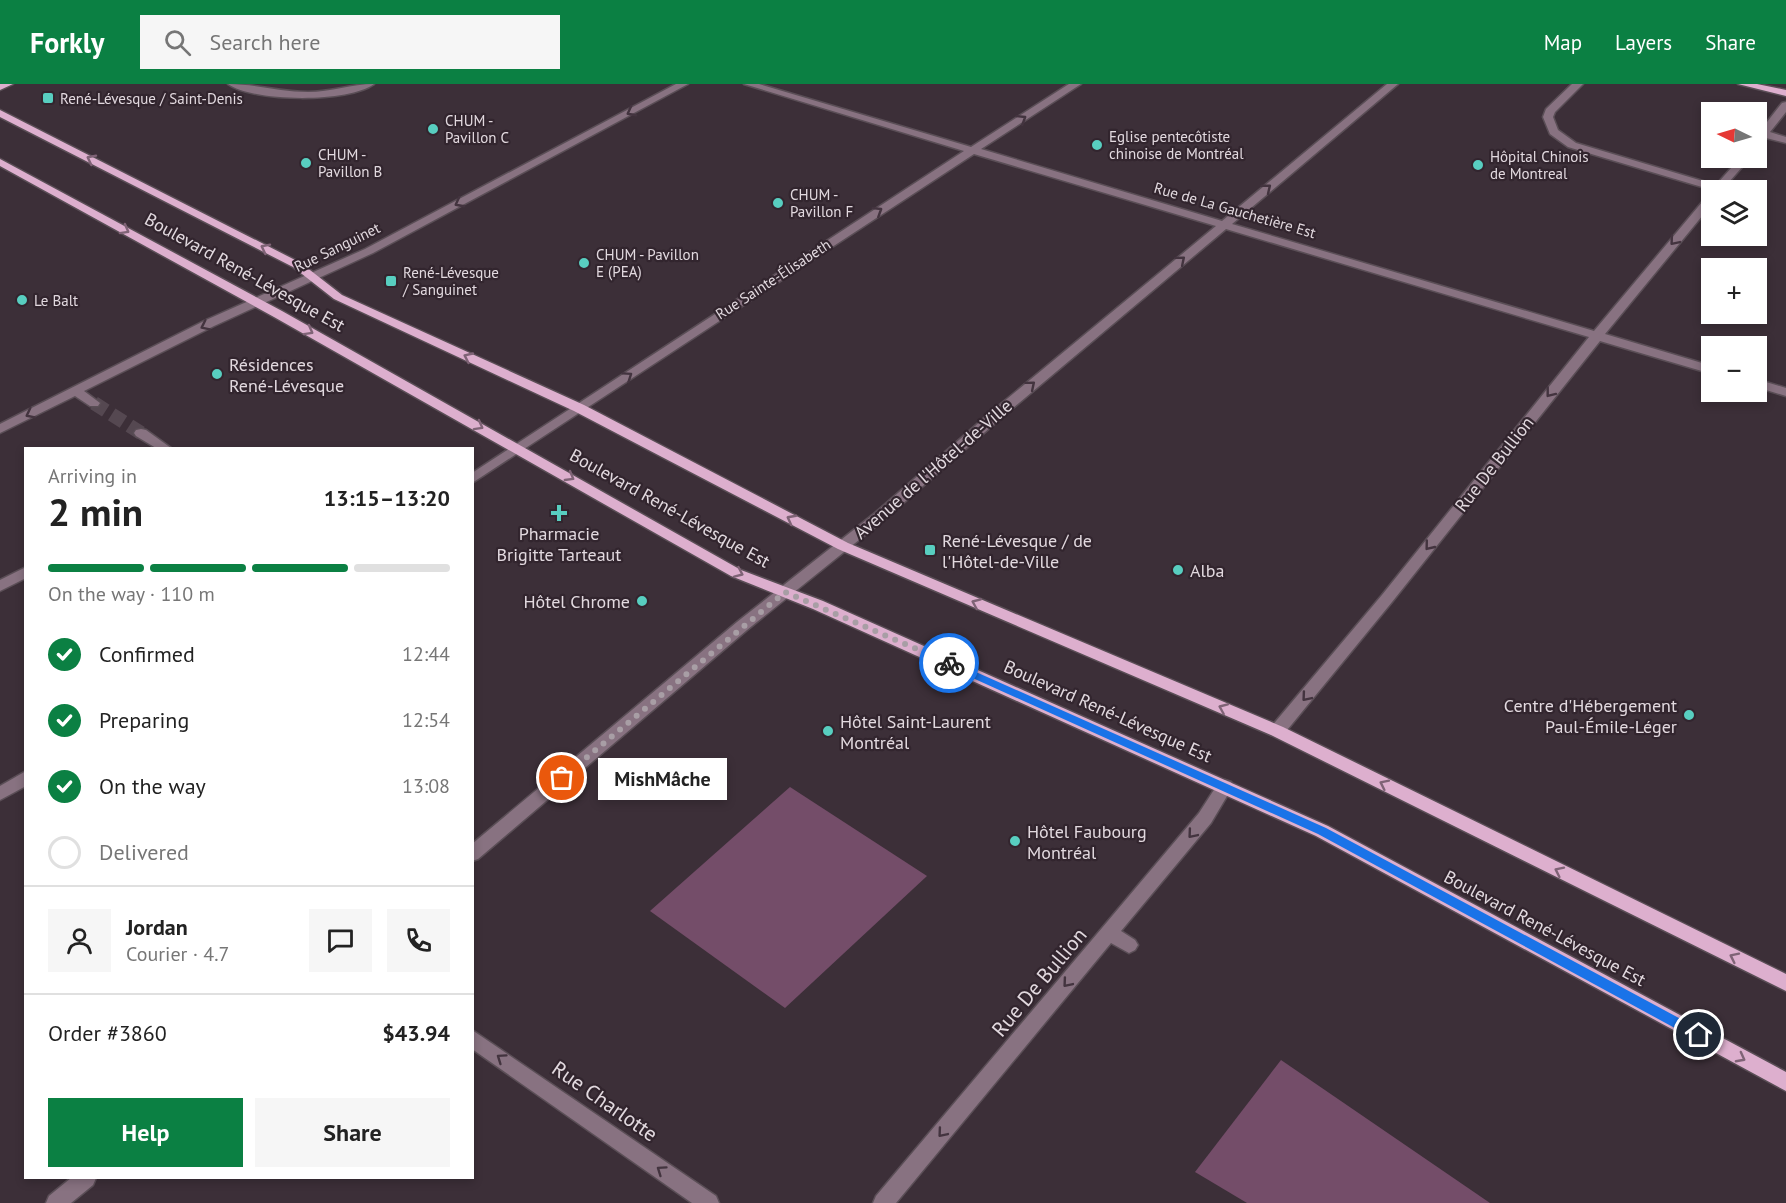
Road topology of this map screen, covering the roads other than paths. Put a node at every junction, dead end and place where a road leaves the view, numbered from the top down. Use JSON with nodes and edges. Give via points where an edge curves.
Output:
{"nodes":[{"id":1,"x":8,"y":84,"type":"edge"},
{"id":2,"x":233,"y":84,"type":"edge"},
{"id":3,"x":369,"y":84,"type":"edge"},
{"id":4,"x":683,"y":84,"type":"edge"},
{"id":5,"x":749,"y":84,"type":"edge"},
{"id":6,"x":1076,"y":84,"type":"edge"},
{"id":7,"x":1393,"y":84,"type":"edge"},
{"id":8,"x":1578,"y":84,"type":"edge"},
{"id":9,"x":1743,"y":84,"type":"edge"},
{"id":10,"x":0,"y":87,"type":"edge"},
{"id":11,"x":1786,"y":93,"type":"edge"},
{"id":12,"x":1786,"y":105,"type":"edge"},
{"id":13,"x":0,"y":113,"type":"edge"},
{"id":14,"x":927,"y":128,"type":"dead end"},
{"id":15,"x":1767,"y":131,"type":"edge"},
{"id":16,"x":917,"y":134,"type":"junction"},
{"id":17,"x":1767,"y":135,"type":"edge"},
{"id":18,"x":1786,"y":140,"type":"edge"},
{"id":19,"x":972,"y":150,"type":"junction"},
{"id":20,"x":0,"y":162,"type":"edge"},
{"id":21,"x":1736,"y":168,"type":"edge"},
{"id":22,"x":1726,"y":180,"type":"edge"},
{"id":23,"x":1701,"y":187,"type":"edge"},
{"id":24,"x":1701,"y":210,"type":"edge"},
{"id":25,"x":1222,"y":225,"type":"junction"},
{"id":26,"x":315,"y":277,"type":"junction"},
{"id":27,"x":258,"y":302,"type":"junction"},
{"id":28,"x":1597,"y":335,"type":"junction"},
{"id":29,"x":1701,"y":367,"type":"edge"},
{"id":30,"x":1767,"y":386,"type":"edge"},
{"id":31,"x":75,"y":391,"type":"junction"},
{"id":32,"x":1786,"y":392,"type":"edge"},
{"id":33,"x":94,"y":403,"type":"tunnel mouth"},
{"id":34,"x":579,"y":408,"type":"junction"},
{"id":35,"x":0,"y":429,"type":"edge"},
{"id":36,"x":141,"y":433,"type":"tunnel mouth"},
{"id":37,"x":162,"y":447,"type":"edge"},
{"id":38,"x":519,"y":448,"type":"junction"},
{"id":39,"x":474,"y":478,"type":"edge"},
{"id":40,"x":843,"y":546,"type":"junction"},
{"id":41,"x":24,"y":573,"type":"edge"},
{"id":42,"x":0,"y":586,"type":"edge"},
{"id":43,"x":785,"y":592,"type":"junction"},
{"id":44,"x":1277,"y":731,"type":"junction"},
{"id":45,"x":24,"y":778,"type":"edge"},
{"id":46,"x":1225,"y":786,"type":"junction"},
{"id":47,"x":0,"y":794,"type":"edge"},
{"id":48,"x":474,"y":852,"type":"edge"},
{"id":49,"x":1109,"y":933,"type":"junction"},
{"id":50,"x":1129,"y":945,"type":"dead end"},
{"id":51,"x":1786,"y":983,"type":"edge"},
{"id":52,"x":474,"y":1039,"type":"edge"},
{"id":53,"x":1786,"y":1082,"type":"edge"},
{"id":54,"x":85,"y":1179,"type":"edge"},
{"id":55,"x":56,"y":1203,"type":"edge"},
{"id":56,"x":709,"y":1203,"type":"edge"},
{"id":57,"x":883,"y":1203,"type":"edge"}],
"edges":[{"from":1,"to":10,"type":"main road"},
{"from":2,"to":3,"type":"street","via":[[263,92],[302,94],[338,93]]},
{"from":4,"to":26,"type":"street","name":"Rue Sanguinet","one_way":true},
{"from":5,"to":16,"type":"street","name":"Rue de La Gauchetière Est"},
{"from":19,"to":6,"type":"street","name":"Rue Sainte-Élisabeth","one_way":true},
{"from":25,"to":7,"type":"street","name":"Avenue de l'Hôtel-de-Ville","one_way":true},
{"from":8,"to":23,"type":"street","via":[[1548,117],[1562,140]]},
{"from":9,"to":11,"type":"main road"},
{"from":12,"to":15,"type":"street"},
{"from":26,"to":13,"type":"main road","name":"Boulevard René-Lévesque Est","one_way":true,"via":[[291,261]]},
{"from":14,"to":16,"type":"street"},
{"from":16,"to":19,"type":"street","name":"Rue de La Gauchetière Est"},
{"from":17,"to":18,"type":"street"},
{"from":19,"to":25,"type":"street","name":"Rue de La Gauchetière Est"},
{"from":34,"to":19,"type":"street","name":"Rue Sainte-Élisabeth","one_way":true},
{"from":20,"to":27,"type":"main road","name":"Boulevard René-Lévesque Est","one_way":true},
{"from":21,"to":22,"type":"street","name":"Rue De Bullion"},
{"from":24,"to":28,"type":"street","name":"Rue De Bullion","one_way":true},
{"from":25,"to":28,"type":"street","name":"Rue de La Gauchetière Est"},
{"from":40,"to":25,"type":"street","name":"Avenue de l'Hôtel-de-Ville","one_way":true},
{"from":26,"to":27,"type":"street","name":"Rue Sanguinet"},
{"from":34,"to":26,"type":"main road","name":"Boulevard René-Lévesque Est","one_way":true,"via":[[338,297]]},
{"from":27,"to":31,"type":"street","name":"Rue Sanguinet","one_way":true},
{"from":27,"to":38,"type":"main road","name":"Boulevard René-Lévesque Est","one_way":true},
{"from":28,"to":29,"type":"street","name":"Rue de La Gauchetière Est"},
{"from":28,"to":44,"type":"street","name":"Rue De Bullion","one_way":true},
{"from":30,"to":32,"type":"street"},
{"from":31,"to":33,"type":"street"},
{"from":31,"to":35,"type":"street","name":"Rue Sanguinet","one_way":true},
{"from":34,"to":38,"type":"street","name":"Rue Sainte-Élisabeth"},
{"from":40,"to":34,"type":"main road","name":"Boulevard René-Lévesque Est","one_way":true},
{"from":36,"to":37,"type":"street"},
{"from":38,"to":39,"type":"street","name":"Rue Sainte-Élisabeth"},
{"from":38,"to":43,"type":"main road","name":"Boulevard René-Lévesque Est","one_way":true,"via":[[736,573]]},
{"from":40,"to":43,"type":"street","name":"Avenue de l'Hôtel-de-Ville"},
{"from":44,"to":40,"type":"main road","name":"Boulevard René-Lévesque Est","one_way":true},
{"from":41,"to":42,"type":"street"},
{"from":43,"to":46,"type":"main road","name":"Boulevard René-Lévesque Est"},
{"from":43,"to":48,"type":"street","name":"Avenue de l'Hôtel-de-Ville"},
{"from":51,"to":44,"type":"main road","name":"Boulevard René-Lévesque Est","one_way":true},
{"from":45,"to":47,"type":"street"},
{"from":46,"to":49,"type":"street","name":"Rue De Bullion","one_way":true,"via":[[1205,818]]},
{"from":46,"to":53,"type":"main road","name":"Boulevard René-Lévesque Est","one_way":true,"via":[[1322,831]]},
{"from":49,"to":50,"type":"street"},
{"from":49,"to":57,"type":"street","name":"Rue De Bullion","one_way":true},
{"from":56,"to":52,"type":"street","name":"Rue Charlotte","one_way":true},
{"from":54,"to":55,"type":"street"}]}
